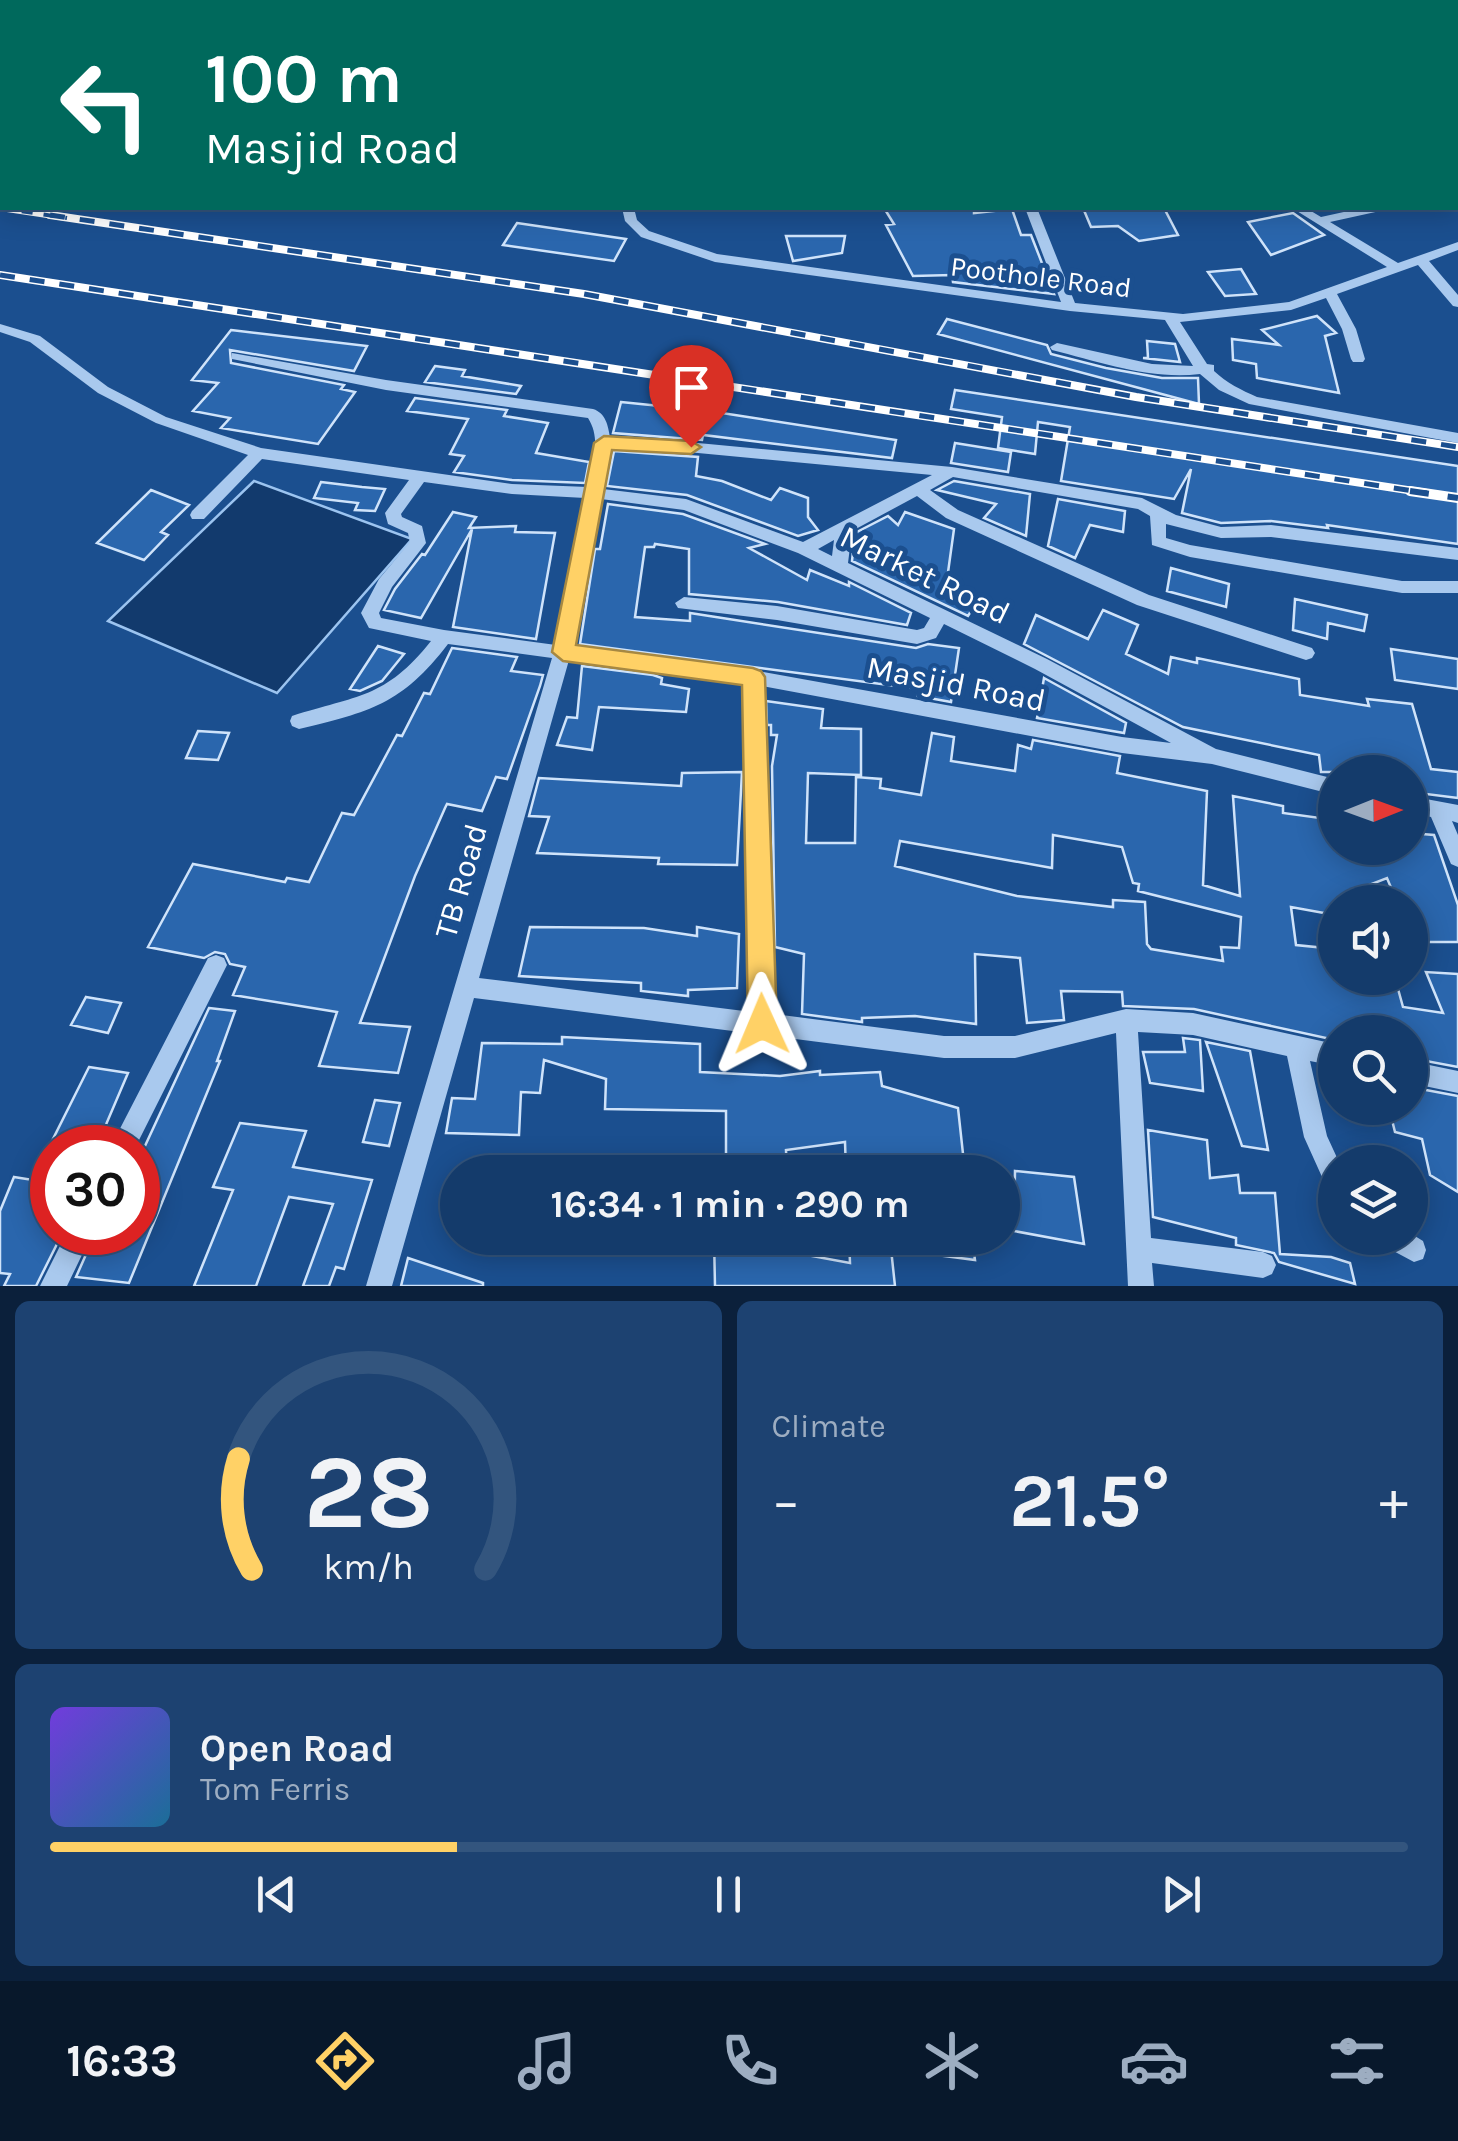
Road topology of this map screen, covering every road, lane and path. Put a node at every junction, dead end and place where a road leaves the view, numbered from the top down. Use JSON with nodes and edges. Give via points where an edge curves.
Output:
{"nodes":[{"id":1,"x":628,"y":210,"type":"edge"},
{"id":2,"x":1031,"y":210,"type":"edge"},
{"id":3,"x":1301,"y":210,"type":"edge"},
{"id":4,"x":1366,"y":210,"type":"edge"},
{"id":5,"x":1318,"y":220,"type":"junction"},
{"id":6,"x":1458,"y":246,"type":"edge"},
{"id":7,"x":1421,"y":260,"type":"junction"},
{"id":8,"x":1397,"y":268,"type":"junction"},
{"id":9,"x":1330,"y":294,"type":"junction"},
{"id":10,"x":1458,"y":303,"type":"edge"},
{"id":11,"x":1070,"y":307,"type":"junction"},
{"id":12,"x":1177,"y":317,"type":"junction"},
{"id":13,"x":0,"y":328,"type":"edge"},
{"id":14,"x":1057,"y":347,"type":"dead end"},
{"id":15,"x":237,"y":356,"type":"dead end"},
{"id":16,"x":1358,"y":358,"type":"dead end"},
{"id":17,"x":1208,"y":368,"type":"junction"},
{"id":18,"x":1458,"y":428,"type":"edge"},
{"id":19,"x":1458,"y":438,"type":"edge"},
{"id":20,"x":604,"y":443,"type":"junction"},
{"id":21,"x":259,"y":453,"type":"junction"},
{"id":22,"x":952,"y":472,"type":"junction"},
{"id":23,"x":421,"y":474,"type":"junction"},
{"id":24,"x":918,"y":490,"type":"junction"},
{"id":25,"x":595,"y":493,"type":"junction"},
{"id":26,"x":1142,"y":504,"type":"junction"},
{"id":27,"x":198,"y":515,"type":"dead end"},
{"id":28,"x":1158,"y":515,"type":"junction"},
{"id":29,"x":844,"y":528,"type":"junction"},
{"id":30,"x":1271,"y":531,"type":"junction"},
{"id":31,"x":804,"y":548,"type":"junction"},
{"id":32,"x":1458,"y":554,"type":"edge"},
{"id":33,"x":839,"y":568,"type":"junction"},
{"id":34,"x":1458,"y":587,"type":"edge"},
{"id":35,"x":684,"y":603,"type":"dead end"},
{"id":36,"x":940,"y":616,"type":"junction"},
{"id":37,"x":444,"y":637,"type":"junction"},
{"id":38,"x":563,"y":652,"type":"junction"},
{"id":39,"x":1306,"y":654,"type":"dead end"},
{"id":40,"x":753,"y":677,"type":"junction"},
{"id":41,"x":299,"y":721,"type":"dead end"},
{"id":42,"x":1212,"y":756,"type":"junction"},
{"id":43,"x":1318,"y":783,"type":"edge"},
{"id":44,"x":1448,"y":812,"type":"edge"},
{"id":45,"x":1458,"y":858,"type":"edge"},
{"id":46,"x":216,"y":964,"type":"dead end"},
{"id":47,"x":464,"y":986,"type":"junction"},
{"id":48,"x":1126,"y":1020,"type":"junction"},
{"id":49,"x":762,"y":1024,"type":"junction"},
{"id":50,"x":1296,"y":1046,"type":"junction"},
{"id":51,"x":1318,"y":1051,"type":"edge"},
{"id":52,"x":1428,"y":1076,"type":"edge"},
{"id":53,"x":1458,"y":1082,"type":"edge"},
{"id":54,"x":134,"y":1125,"type":"edge"},
{"id":55,"x":1320,"y":1145,"type":"edge"},
{"id":56,"x":1140,"y":1249,"type":"junction"},
{"id":57,"x":69,"y":1255,"type":"edge"},
{"id":58,"x":1264,"y":1264,"type":"dead end"},
{"id":59,"x":53,"y":1286,"type":"edge"},
{"id":60,"x":379,"y":1286,"type":"edge"},
{"id":61,"x":1140,"y":1286,"type":"edge"}],
"edges":[{"from":1,"to":11,"type":"street","name":"Poothole Road","via":[[645,234],[715,258]]},
{"from":2,"to":11,"type":"street"},
{"from":3,"to":5,"type":"street"},
{"from":4,"to":5,"type":"street"},
{"from":5,"to":8,"type":"street"},
{"from":6,"to":7,"type":"street","name":"Poothole Road"},
{"from":7,"to":8,"type":"street","name":"Poothole Road"},
{"from":7,"to":10,"type":"street"},
{"from":8,"to":9,"type":"street","name":"Poothole Road"},
{"from":9,"to":12,"type":"street","name":"Poothole Road","via":[[1262,312]]},
{"from":9,"to":16,"type":"street"},
{"from":11,"to":12,"type":"street","name":"Poothole Road"},
{"from":12,"to":17,"type":"street"},
{"from":13,"to":21,"type":"street","name":"Market Road","via":[[35,339],[103,390],[161,420]]},
{"from":14,"to":17,"type":"street","via":[[1134,366]]},
{"from":15,"to":20,"type":"street","via":[[593,414]]},
{"from":17,"to":18,"type":"street","via":[[1265,395]]},
{"from":17,"to":19,"type":"street","via":[[1223,387],[1254,401]]},
{"from":20,"to":22,"type":"street"},
{"from":20,"to":25,"type":"street","name":"TB Road"},
{"from":21,"to":23,"type":"street","name":"Market Road"},
{"from":21,"to":27,"type":"street"},
{"from":22,"to":24,"type":"street"},
{"from":22,"to":26,"type":"street"},
{"from":23,"to":25,"type":"street","name":"Market Road","via":[[512,490]]},
{"from":23,"to":37,"type":"street","name":"Masjid Road","via":[[393,513],[394,520],[416,530],[418,543],[370,613],[374,624]]},
{"from":24,"to":29,"type":"street"},
{"from":24,"to":39,"type":"street","via":[[952,514],[1143,600]]},
{"from":25,"to":31,"type":"street","name":"Market Road","via":[[686,506]]},
{"from":25,"to":38,"type":"street","name":"TB Road"},
{"from":26,"to":28,"type":"street"},
{"from":26,"to":30,"type":"street"},
{"from":28,"to":30,"type":"street","via":[[1252,535]]},
{"from":28,"to":34,"type":"street","via":[[1158,541],[1190,551],[1402,587]]},
{"from":29,"to":31,"type":"street"},
{"from":29,"to":33,"type":"street"},
{"from":30,"to":32,"type":"street"},
{"from":31,"to":33,"type":"street","name":"Market Road"},
{"from":33,"to":36,"type":"street","name":"Market Road"},
{"from":35,"to":36,"type":"street","via":[[917,637],[930,633]]},
{"from":36,"to":42,"type":"street","name":"Market Road"},
{"from":37,"to":38,"type":"street","name":"Masjid Road"},
{"from":37,"to":41,"type":"street","via":[[396,691],[368,706]]},
{"from":38,"to":40,"type":"street","name":"Masjid Road"},
{"from":38,"to":47,"type":"street","name":"TB Road"},
{"from":40,"to":42,"type":"street","name":"Masjid Road"},
{"from":40,"to":49,"type":"street"},
{"from":42,"to":43,"type":"street","name":"Masjid Road"},
{"from":44,"to":45,"type":"street"},
{"from":46,"to":54,"type":"street"},
{"from":47,"to":49,"type":"street"},
{"from":47,"to":60,"type":"street","name":"TB Road"},
{"from":48,"to":49,"type":"street","via":[[1016,1047],[944,1047]]},
{"from":48,"to":50,"type":"street","via":[[1193,1024]]},
{"from":48,"to":56,"type":"street"},
{"from":50,"to":51,"type":"street"},
{"from":50,"to":55,"type":"street"},
{"from":52,"to":53,"type":"street"},
{"from":56,"to":58,"type":"street"},
{"from":56,"to":61,"type":"street"},
{"from":57,"to":59,"type":"street"}]}
